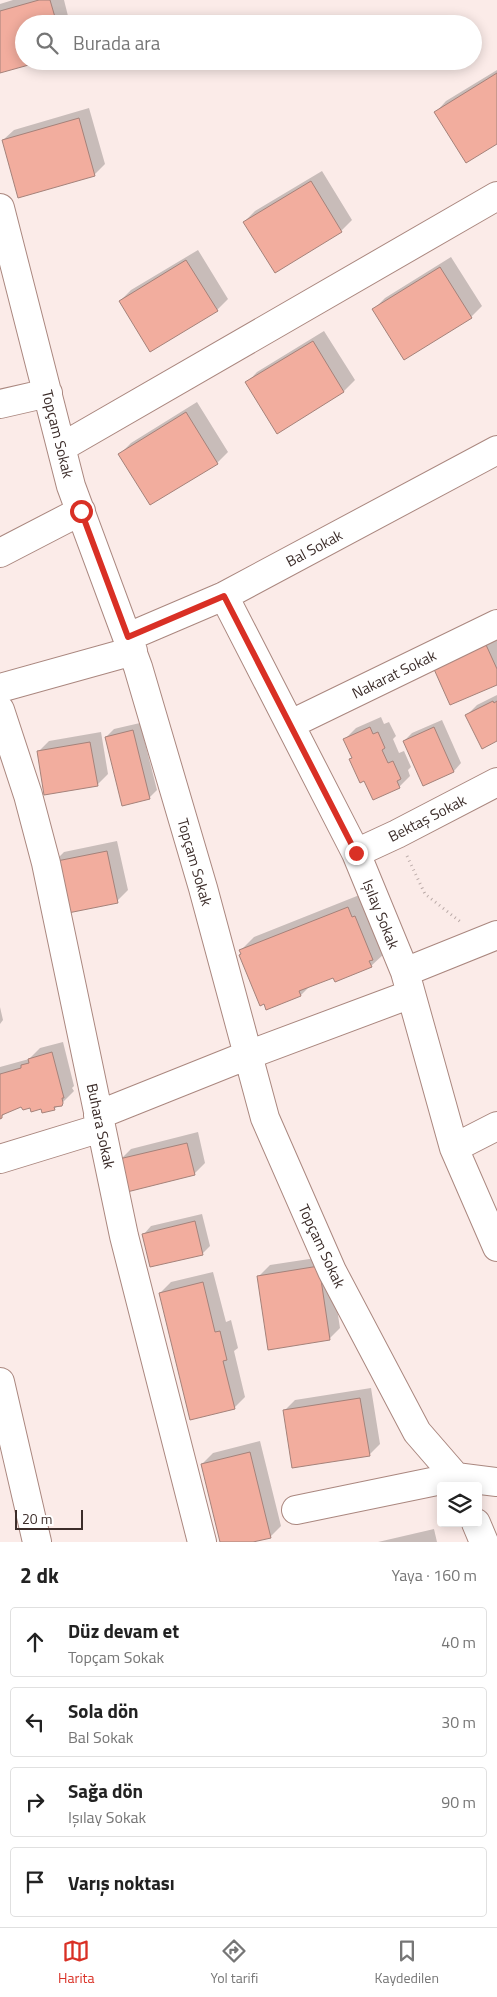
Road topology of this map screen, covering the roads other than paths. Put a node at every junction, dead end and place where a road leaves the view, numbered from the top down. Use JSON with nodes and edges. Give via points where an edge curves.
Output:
{"nodes":[{"id":1,"x":497,"y":196,"type":"edge"},
{"id":2,"x":0,"y":208,"type":"edge"},
{"id":3,"x":48,"y":393,"type":"junction"},
{"id":4,"x":0,"y":404,"type":"edge"},
{"id":5,"x":62,"y":447,"type":"junction"},
{"id":6,"x":497,"y":450,"type":"edge"},
{"id":7,"x":81,"y":511,"type":"junction"},
{"id":8,"x":0,"y":553,"type":"edge"},
{"id":9,"x":224,"y":596,"type":"junction"},
{"id":10,"x":497,"y":624,"type":"edge"},
{"id":11,"x":130,"y":644,"type":"junction"},
{"id":12,"x":0,"y":688,"type":"edge"},
{"id":13,"x":0,"y":710,"type":"edge"},
{"id":14,"x":291,"y":724,"type":"junction"},
{"id":15,"x":497,"y":782,"type":"edge"},
{"id":16,"x":356,"y":853,"type":"junction"},
{"id":17,"x":491,"y":938,"type":"edge"},
{"id":18,"x":408,"y":983,"type":"junction"},
{"id":19,"x":248,"y":1055,"type":"junction"},
{"id":20,"x":100,"y":1122,"type":"junction"},
{"id":21,"x":497,"y":1126,"type":"edge"},
{"id":22,"x":454,"y":1148,"type":"junction"},
{"id":23,"x":0,"y":1159,"type":"edge"},
{"id":24,"x":497,"y":1247,"type":"edge"},
{"id":25,"x":0,"y":1382,"type":"edge"},
{"id":26,"x":458,"y":1481,"type":"edge"},
{"id":27,"x":497,"y":1482,"type":"edge"},
{"id":28,"x":296,"y":1510,"type":"dead end"},
{"id":29,"x":478,"y":1527,"type":"edge"},
{"id":30,"x":37,"y":1542,"type":"edge"},
{"id":31,"x":202,"y":1542,"type":"edge"},
{"id":32,"x":484,"y":1542,"type":"edge"}],
"edges":[{"from":1,"to":5,"type":"street"},
{"from":2,"to":3,"type":"street","name":"Topçam Sokak"},
{"from":3,"to":4,"type":"street"},
{"from":3,"to":5,"type":"street","name":"Topçam Sokak"},
{"from":5,"to":7,"type":"street","name":"Topçam Sokak"},
{"from":6,"to":9,"type":"street","name":"Bal Sokak"},
{"from":7,"to":8,"type":"street"},
{"from":7,"to":11,"type":"street","name":"Topçam Sokak"},
{"from":9,"to":11,"type":"street","name":"Bal Sokak"},
{"from":9,"to":14,"type":"street","name":"Işılay Sokak"},
{"from":10,"to":14,"type":"street","name":"Nakarat Sokak"},
{"from":11,"to":12,"type":"street","name":"Bal Sokak"},
{"from":11,"to":19,"type":"street","name":"Topçam Sokak","via":[[201,878]]},
{"from":13,"to":20,"type":"street","name":"Buhara Sokak","via":[[46,863]]},
{"from":14,"to":16,"type":"street","name":"Işılay Sokak"},
{"from":15,"to":16,"type":"street","name":"Bektaş Sokak"},
{"from":16,"to":18,"type":"street","name":"Işılay Sokak"},
{"from":17,"to":18,"type":"street"},
{"from":18,"to":19,"type":"street"},
{"from":18,"to":22,"type":"street","name":"Işılay Sokak"},
{"from":19,"to":20,"type":"street"},
{"from":19,"to":26,"type":"street","name":"Topçam Sokak","via":[[265,1118],[332,1271],[417,1432]]},
{"from":20,"to":23,"type":"street"},
{"from":20,"to":31,"type":"street","name":"Buhara Sokak","via":[[124,1236]]},
{"from":21,"to":22,"type":"street"},
{"from":22,"to":24,"type":"street","name":"Işılay Sokak"},
{"from":25,"to":30,"type":"street"},
{"from":26,"to":27,"type":"street"},
{"from":26,"to":28,"type":"street"},
{"from":29,"to":32,"type":"street"}]}
